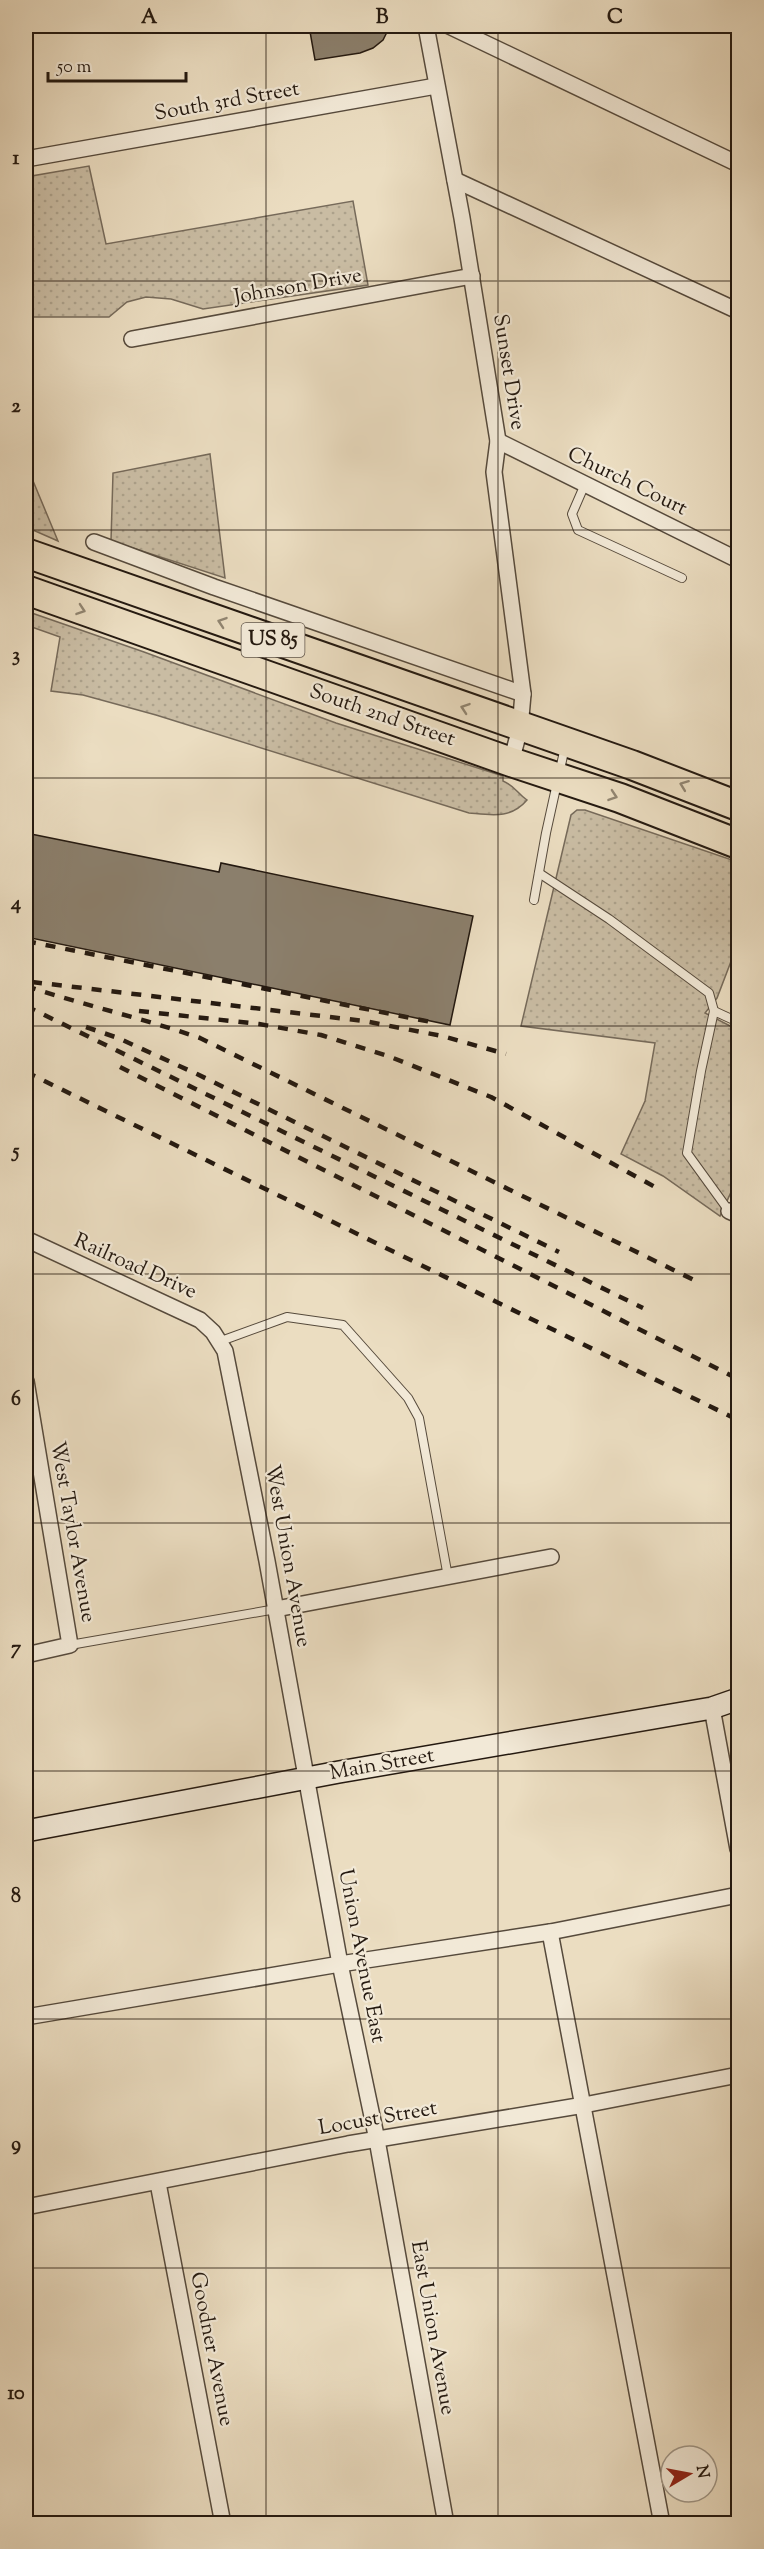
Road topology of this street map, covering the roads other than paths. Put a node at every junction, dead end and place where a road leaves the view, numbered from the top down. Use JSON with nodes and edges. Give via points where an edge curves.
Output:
{"nodes":[{"id":1,"x":426,"y":26,"type":"edge"},
{"id":2,"x":449,"y":26,"type":"edge"},
{"id":3,"x":436,"y":86,"type":"junction"},
{"id":4,"x":26,"y":159,"type":"edge"},
{"id":5,"x":738,"y":164,"type":"edge"},
{"id":6,"x":455,"y":180,"type":"junction"},
{"id":7,"x":472,"y":276,"type":"junction"},
{"id":8,"x":738,"y":311,"type":"edge"},
{"id":9,"x":132,"y":339,"type":"dead end"},
{"id":10,"x":498,"y":441,"type":"junction"},
{"id":11,"x":585,"y":484,"type":"junction"},
{"id":12,"x":94,"y":542,"type":"dead end"},
{"id":13,"x":26,"y":553,"type":"edge"},
{"id":14,"x":738,"y":560,"type":"edge"},
{"id":15,"x":682,"y":578,"type":"dead end"},
{"id":16,"x":26,"y":590,"type":"edge"},
{"id":17,"x":524,"y":693,"type":"junction"},
{"id":18,"x":520,"y":728,"type":"junction"},
{"id":19,"x":566,"y":742,"type":"junction"},
{"id":20,"x":511,"y":762,"type":"junction"},
{"id":21,"x":558,"y":777,"type":"junction"},
{"id":22,"x":738,"y":806,"type":"edge"},
{"id":23,"x":738,"y":844,"type":"edge"},
{"id":24,"x":539,"y":873,"type":"junction"},
{"id":25,"x":534,"y":900,"type":"dead end"},
{"id":26,"x":714,"y":1011,"type":"junction"},
{"id":27,"x":738,"y":1022,"type":"edge"},
{"id":28,"x":734,"y":1213,"type":"edge"},
{"id":29,"x":26,"y":1239,"type":"edge"},
{"id":30,"x":221,"y":1341,"type":"junction"},
{"id":31,"x":26,"y":1381,"type":"edge"},
{"id":32,"x":551,"y":1557,"type":"dead end"},
{"id":33,"x":448,"y":1576,"type":"junction"},
{"id":34,"x":276,"y":1609,"type":"junction"},
{"id":35,"x":70,"y":1645,"type":"junction"},
{"id":36,"x":26,"y":1655,"type":"edge"},
{"id":37,"x":738,"y":1699,"type":"edge"},
{"id":38,"x":712,"y":1708,"type":"junction"},
{"id":39,"x":306,"y":1779,"type":"junction"},
{"id":40,"x":26,"y":1831,"type":"edge"},
{"id":41,"x":738,"y":1849,"type":"edge"},
{"id":42,"x":738,"y":1895,"type":"edge"},
{"id":43,"x":550,"y":1932,"type":"junction"},
{"id":44,"x":340,"y":1964,"type":"junction"},
{"id":45,"x":26,"y":2017,"type":"edge"},
{"id":46,"x":738,"y":2075,"type":"edge"},
{"id":47,"x":584,"y":2105,"type":"junction"},
{"id":48,"x":377,"y":2140,"type":"junction"},
{"id":49,"x":158,"y":2183,"type":"junction"},
{"id":50,"x":26,"y":2207,"type":"edge"},
{"id":51,"x":223,"y":2523,"type":"edge"},
{"id":52,"x":446,"y":2523,"type":"edge"},
{"id":53,"x":662,"y":2523,"type":"edge"}],
"edges":[{"from":1,"to":3,"type":"street","name":"Sunset Drive"},
{"from":2,"to":5,"type":"street"},
{"from":3,"to":4,"type":"street","name":"South 3rd Street"},
{"from":3,"to":6,"type":"street","name":"Sunset Drive"},
{"from":6,"to":7,"type":"street","name":"Sunset Drive"},
{"from":6,"to":8,"type":"street"},
{"from":7,"to":9,"type":"street","name":"Johnson Drive"},
{"from":7,"to":10,"type":"street","name":"Sunset Drive"},
{"from":10,"to":11,"type":"street","name":"Church Court"},
{"from":10,"to":17,"type":"street","name":"Sunset Drive","via":[[494,472]]},
{"from":11,"to":14,"type":"street","name":"Church Court"},
{"from":11,"to":15,"type":"lane","via":[[572,514],[578,530]]},
{"from":12,"to":17,"type":"street"},
{"from":18,"to":13,"type":"highway","name":"South 2nd Street","number":"US 85","one_way":true},
{"from":16,"to":20,"type":"highway","name":"South 2nd Street","number":"US 85","one_way":true},
{"from":17,"to":18,"type":"street","name":"Sunset Drive"},
{"from":18,"to":19,"type":"highway","name":"South 2nd Street","number":"US 85"},
{"from":18,"to":20,"type":"street","name":"Sunset Drive"},
{"from":19,"to":21,"type":"lane"},
{"from":22,"to":19,"type":"highway","name":"South 2nd Street","number":"US 85","one_way":true},
{"from":20,"to":21,"type":"highway","name":"South 2nd Street","number":"US 85"},
{"from":21,"to":23,"type":"highway","name":"South 2nd Street","number":"US 85","one_way":true},
{"from":21,"to":24,"type":"lane"},
{"from":24,"to":25,"type":"lane"},
{"from":24,"to":26,"type":"lane","via":[[709,993]]},
{"from":26,"to":27,"type":"lane"},
{"from":26,"to":28,"type":"lane","via":[[687,1153]]},
{"from":29,"to":30,"type":"street","name":"Railroad Drive","via":[[193,1316]]},
{"from":30,"to":33,"type":"lane","via":[[288,1317],[343,1325],[408,1398],[418,1418]]},
{"from":30,"to":34,"type":"street","name":"West Union Avenue","via":[[230,1368]]},
{"from":31,"to":35,"type":"street","name":"West Taylor Avenue"},
{"from":32,"to":33,"type":"street"},
{"from":33,"to":34,"type":"street"},
{"from":34,"to":35,"type":"lane"},
{"from":34,"to":39,"type":"street","name":"West Union Avenue"},
{"from":35,"to":36,"type":"street","name":"West Taylor Avenue"},
{"from":37,"to":38,"type":"street","name":"Main Street"},
{"from":38,"to":39,"type":"street","name":"Main Street"},
{"from":38,"to":41,"type":"street"},
{"from":39,"to":40,"type":"street","name":"Main Street"},
{"from":39,"to":44,"type":"street","name":"Union Avenue East"},
{"from":42,"to":43,"type":"street"},
{"from":43,"to":44,"type":"street"},
{"from":43,"to":47,"type":"street"},
{"from":44,"to":45,"type":"street"},
{"from":44,"to":48,"type":"street","name":"Union Avenue East"},
{"from":46,"to":47,"type":"street","name":"Locust Street"},
{"from":47,"to":48,"type":"street","name":"Locust Street"},
{"from":47,"to":53,"type":"street"},
{"from":48,"to":49,"type":"street","name":"Locust Street"},
{"from":48,"to":52,"type":"street","name":"East Union Avenue"},
{"from":49,"to":50,"type":"street","name":"Locust Street"},
{"from":49,"to":51,"type":"street","name":"Goodner Avenue"}]}
